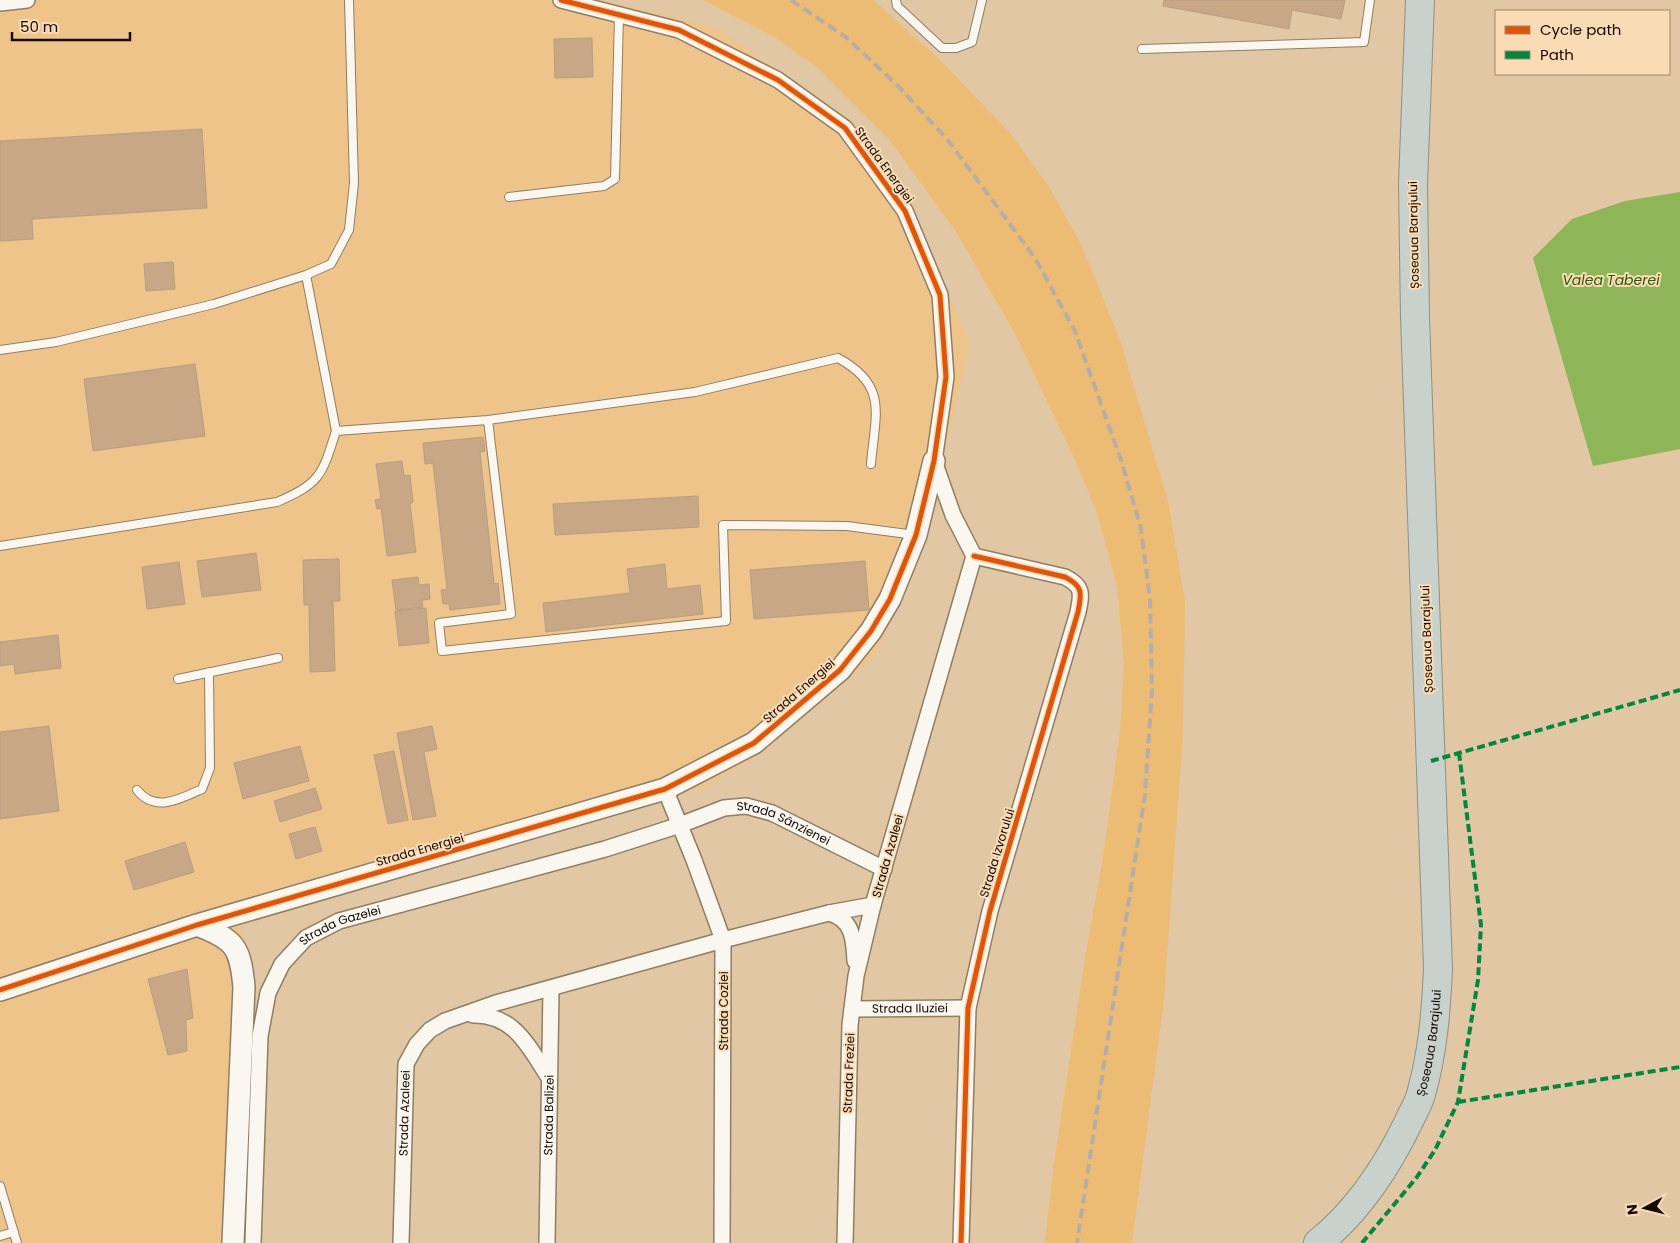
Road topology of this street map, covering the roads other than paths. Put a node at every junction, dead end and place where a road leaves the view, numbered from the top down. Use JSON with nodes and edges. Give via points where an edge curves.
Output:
{"nodes":[{"id":1,"x":27,"y":0,"type":"edge"},
{"id":2,"x":349,"y":0,"type":"edge"},
{"id":3,"x":561,"y":0,"type":"edge"},
{"id":4,"x":896,"y":0,"type":"edge"},
{"id":5,"x":982,"y":0,"type":"edge"},
{"id":6,"x":1370,"y":0,"type":"edge"},
{"id":7,"x":1420,"y":0,"type":"edge"},
{"id":8,"x":0,"y":3,"type":"edge"},
{"id":9,"x":619,"y":15,"type":"junction"},
{"id":10,"x":1142,"y":49,"type":"dead end"},
{"id":11,"x":509,"y":197,"type":"dead end"},
{"id":12,"x":306,"y":275,"type":"junction"},
{"id":13,"x":0,"y":350,"type":"edge"},
{"id":14,"x":488,"y":420,"type":"junction"},
{"id":15,"x":336,"y":431,"type":"junction"},
{"id":16,"x":934,"y":461,"type":"junction"},
{"id":17,"x":871,"y":464,"type":"dead end"},
{"id":18,"x":916,"y":535,"type":"junction"},
{"id":19,"x":0,"y":546,"type":"edge"},
{"id":20,"x":974,"y":556,"type":"junction"},
{"id":21,"x":278,"y":658,"type":"dead end"},
{"id":22,"x":209,"y":672,"type":"junction"},
{"id":23,"x":178,"y":679,"type":"dead end"},
{"id":24,"x":665,"y":789,"type":"junction"},
{"id":25,"x":137,"y":790,"type":"dead end"},
{"id":26,"x":680,"y":825,"type":"junction"},
{"id":27,"x":884,"y":869,"type":"junction"},
{"id":28,"x":873,"y":905,"type":"junction"},
{"id":29,"x":829,"y":913,"type":"junction"},
{"id":30,"x":197,"y":925,"type":"junction"},
{"id":31,"x":723,"y":940,"type":"junction"},
{"id":32,"x":856,"y":976,"type":"junction"},
{"id":33,"x":551,"y":989,"type":"junction"},
{"id":34,"x":0,"y":990,"type":"edge"},
{"id":35,"x":968,"y":1008,"type":"junction"},
{"id":36,"x":852,"y":1009,"type":"junction"},
{"id":37,"x":465,"y":1015,"type":"junction"},
{"id":38,"x":548,"y":1076,"type":"junction"},
{"id":39,"x":0,"y":1186,"type":"edge"},
{"id":40,"x":14,"y":1232,"type":"junction"},
{"id":41,"x":0,"y":1236,"type":"edge"},
{"id":42,"x":17,"y":1243,"type":"edge"},
{"id":43,"x":234,"y":1243,"type":"edge"},
{"id":44,"x":253,"y":1243,"type":"edge"},
{"id":45,"x":401,"y":1243,"type":"edge"},
{"id":46,"x":547,"y":1243,"type":"edge"},
{"id":47,"x":722,"y":1243,"type":"edge"},
{"id":48,"x":845,"y":1243,"type":"edge"},
{"id":49,"x":961,"y":1243,"type":"edge"},
{"id":50,"x":1318,"y":1243,"type":"edge"}],
"edges":[{"from":1,"to":8,"type":"street"},
{"from":2,"to":12,"type":"lane","via":[[354,183],[349,230],[331,264]]},
{"from":3,"to":9,"type":"street","name":"Strada Energiei"},
{"from":4,"to":5,"type":"lane","via":[[897,6],[942,48],[956,48],[972,42]]},
{"from":6,"to":10,"type":"lane","via":[[1364,42]]},
{"from":7,"to":50,"type":"highway","name":"Șoseaua Barajului","via":[[1413,184],[1438,969],[1435,1031],[1421,1095],[1396,1149],[1363,1198]]},
{"from":9,"to":11,"type":"lane","via":[[615,179],[604,186]]},
{"from":9,"to":16,"type":"street","name":"Strada Energiei","via":[[679,30],[778,80],[845,128],[904,210],[940,295],[946,376]]},
{"from":12,"to":13,"type":"lane","via":[[214,304],[56,342]]},
{"from":12,"to":15,"type":"lane"},
{"from":14,"to":15,"type":"lane"},
{"from":14,"to":17,"type":"lane","via":[[695,392],[838,358],[864,376],[876,398]]},
{"from":14,"to":18,"type":"lane","via":[[511,614],[439,623],[442,651],[726,621],[723,525],[847,526]]},
{"from":15,"to":19,"type":"lane","via":[[323,472],[302,491],[277,502]]},
{"from":16,"to":18,"type":"street","name":"Strada Energiei"},
{"from":16,"to":20,"type":"street","via":[[953,515]]},
{"from":18,"to":24,"type":"street","name":"Strada Energiei","via":[[890,599],[840,670],[754,743]]},
{"from":20,"to":27,"type":"street","name":"Strada Azaleei"},
{"from":20,"to":35,"type":"street","name":"Strada Izvorului","via":[[1064,577],[1076,582],[1081,591],[1078,612],[990,912]]},
{"from":21,"to":22,"type":"lane"},
{"from":22,"to":23,"type":"lane"},
{"from":22,"to":25,"type":"lane","via":[[210,768],[202,789],[156,804],[144,800]]},
{"from":24,"to":26,"type":"street","name":"Strada Coziei"},
{"from":24,"to":30,"type":"street","name":"Strada Energiei"},
{"from":26,"to":27,"type":"street","name":"Strada Sânzienei","via":[[724,808],[758,807]]},
{"from":26,"to":31,"type":"street","name":"Strada Coziei"},
{"from":26,"to":44,"type":"street","name":"Strada Gazelei","via":[[605,849],[339,921],[306,938],[282,964],[268,993],[260,1036]]},
{"from":27,"to":28,"type":"street","name":"Strada Azaleei"},
{"from":28,"to":29,"type":"street","name":"Strada Azaleei"},
{"from":28,"to":32,"type":"street","name":"Strada Freziei"},
{"from":29,"to":31,"type":"street","name":"Strada Azaleei"},
{"from":29,"to":32,"type":"street","via":[[837,915],[848,925],[854,946]]},
{"from":30,"to":34,"type":"street","name":"Strada Energiei"},
{"from":30,"to":43,"type":"street","via":[[222,936],[236,948],[242,965],[244,987]]},
{"from":31,"to":33,"type":"street","name":"Strada Azaleei"},
{"from":31,"to":47,"type":"street","name":"Strada Coziei"},
{"from":32,"to":36,"type":"street","name":"Strada Freziei"},
{"from":33,"to":37,"type":"street","name":"Strada Azaleei","via":[[496,1003]]},
{"from":33,"to":38,"type":"street","name":"Strada Balizei"},
{"from":35,"to":36,"type":"street","name":"Strada Iluziei"},
{"from":35,"to":49,"type":"street","name":"Strada Izvorului"},
{"from":36,"to":48,"type":"street","name":"Strada Freziei"},
{"from":37,"to":38,"type":"street","name":"Strada Azaleei","via":[[499,1018],[521,1035]]},
{"from":37,"to":45,"type":"street","name":"Strada Azaleei","via":[[430,1030],[417,1044],[406,1064]]},
{"from":38,"to":46,"type":"street","name":"Strada Balizei"},
{"from":39,"to":40,"type":"lane"},
{"from":40,"to":41,"type":"lane"},
{"from":40,"to":42,"type":"lane"}]}
